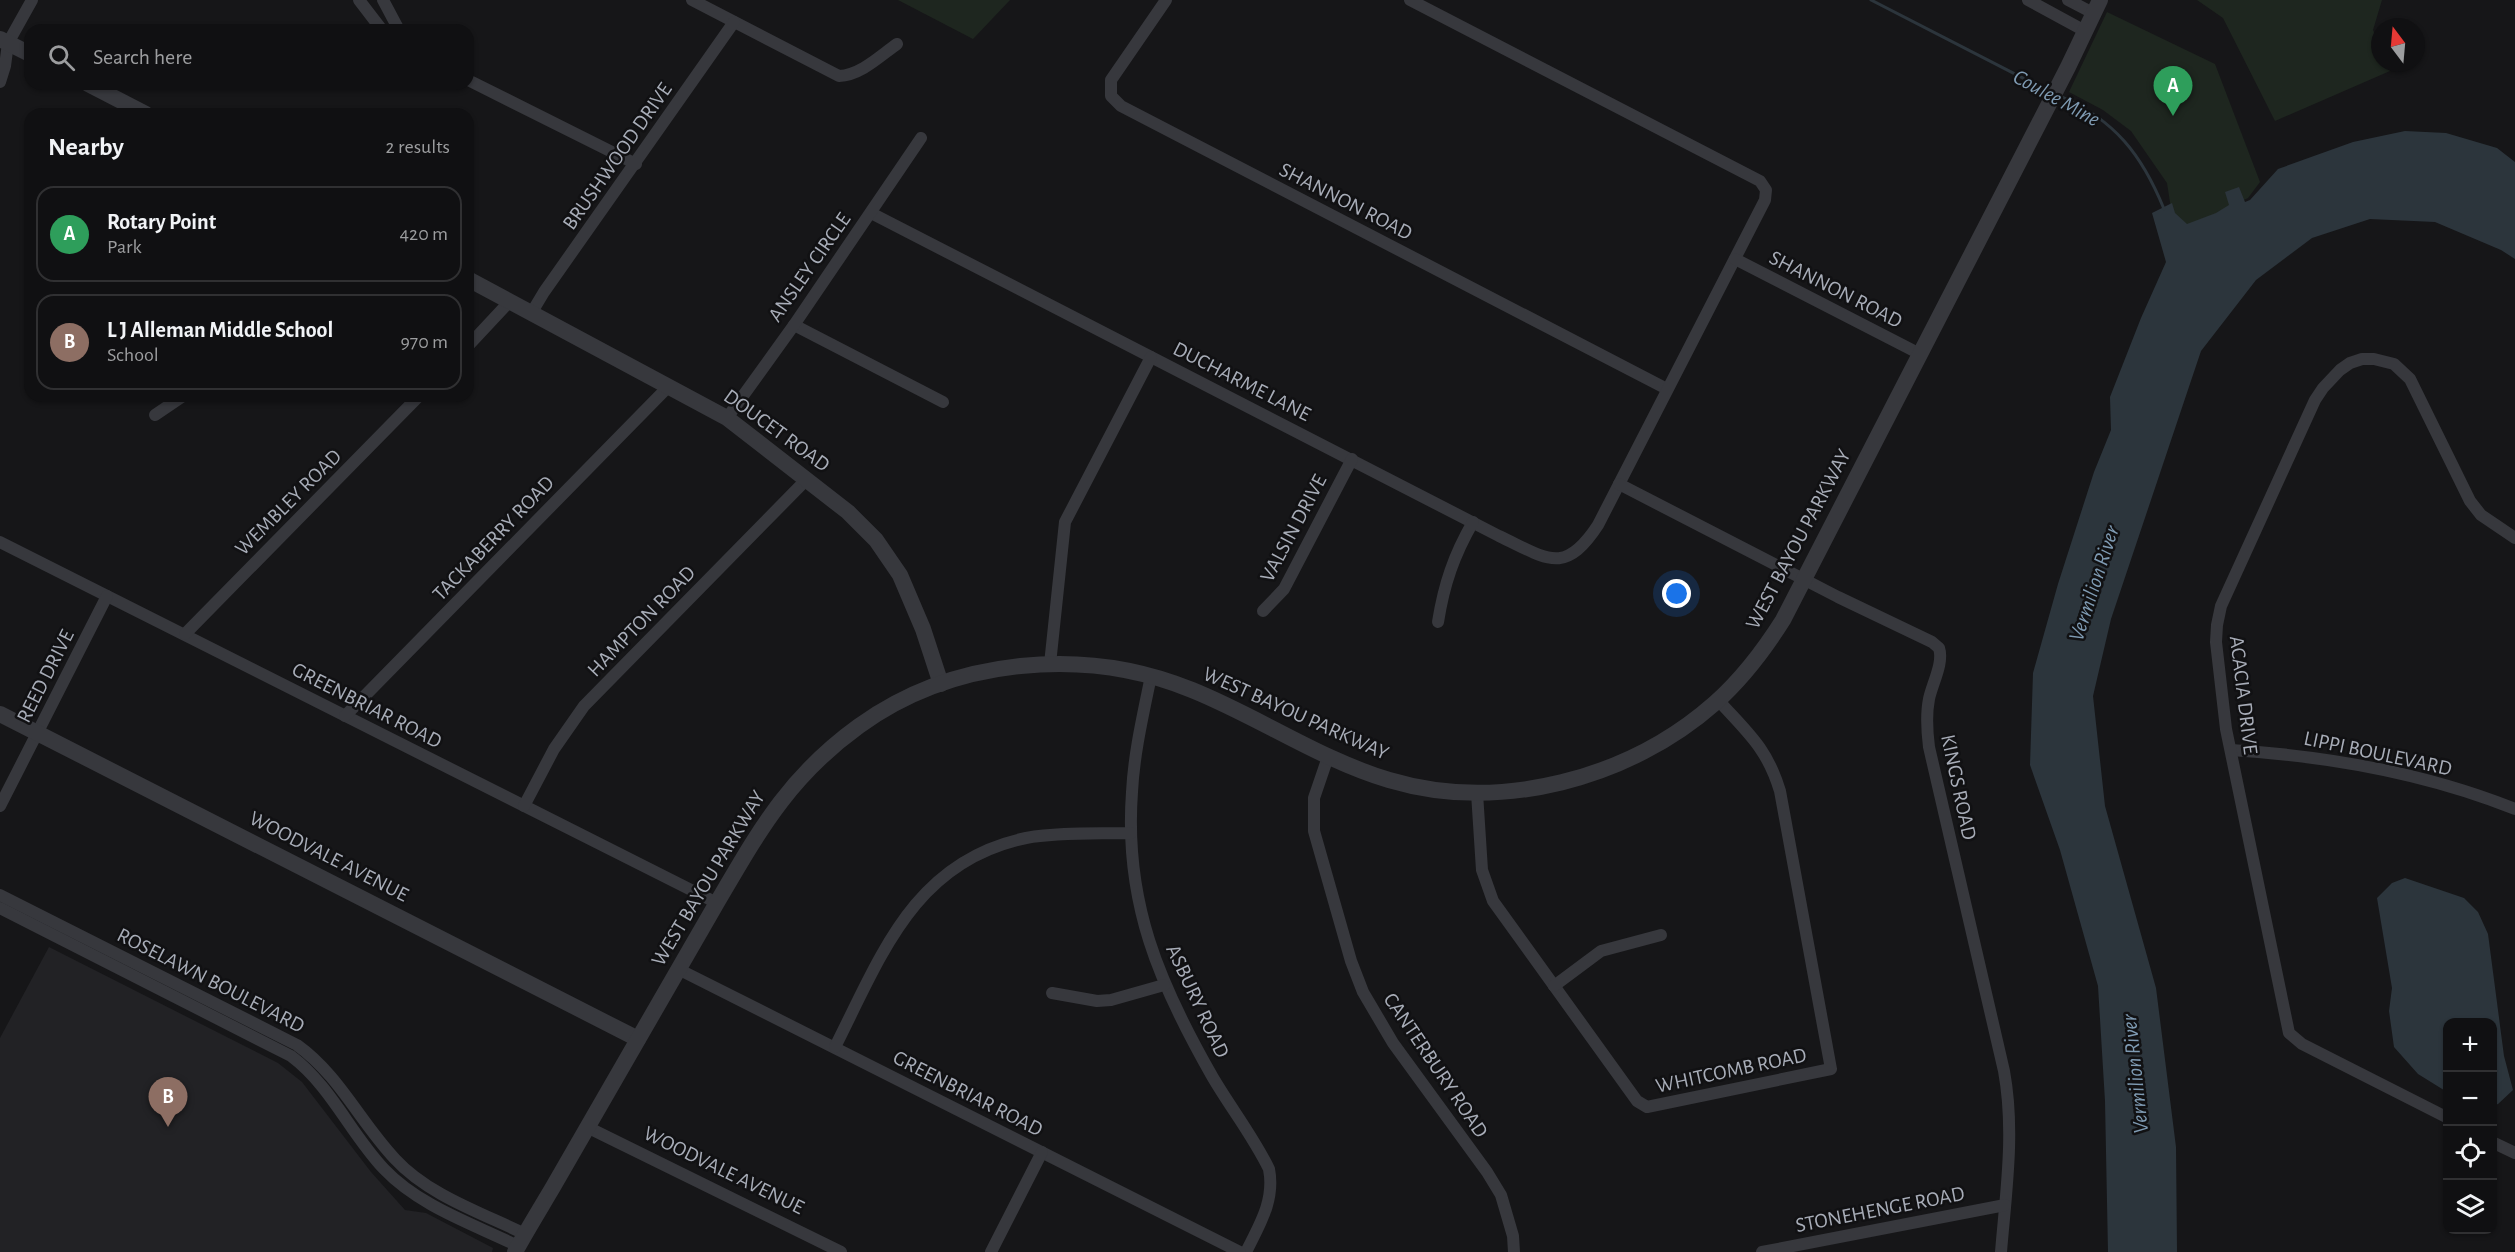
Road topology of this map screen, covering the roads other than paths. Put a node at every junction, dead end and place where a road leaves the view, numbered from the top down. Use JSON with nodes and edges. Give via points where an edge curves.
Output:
{"nodes":[{"id":1,"x":32,"y":0,"type":"edge"},
{"id":2,"x":359,"y":0,"type":"edge"},
{"id":3,"x":383,"y":0,"type":"edge"},
{"id":4,"x":692,"y":0,"type":"edge"},
{"id":5,"x":1166,"y":0,"type":"edge"},
{"id":6,"x":1410,"y":0,"type":"edge"},
{"id":7,"x":2028,"y":0,"type":"edge"},
{"id":8,"x":2068,"y":0,"type":"edge"},
{"id":9,"x":2096,"y":7,"type":"edge"},
{"id":10,"x":734,"y":22,"type":"junction"},
{"id":11,"x":377,"y":24,"type":"edge"},
{"id":12,"x":396,"y":24,"type":"edge"},
{"id":13,"x":2085,"y":31,"type":"junction"},
{"id":14,"x":4,"y":41,"type":"edge"},
{"id":15,"x":897,"y":44,"type":"dead end"},
{"id":16,"x":24,"y":51,"type":"edge"},
{"id":17,"x":0,"y":82,"type":"edge"},
{"id":18,"x":474,"y":83,"type":"edge"},
{"id":19,"x":100,"y":90,"type":"edge"},
{"id":20,"x":135,"y":108,"type":"edge"},
{"id":21,"x":921,"y":138,"type":"dead end"},
{"id":22,"x":636,"y":164,"type":"junction"},
{"id":23,"x":871,"y":213,"type":"junction"},
{"id":24,"x":1735,"y":259,"type":"junction"},
{"id":25,"x":474,"y":282,"type":"edge"},
{"id":26,"x":510,"y":301,"type":"junction"},
{"id":27,"x":532,"y":312,"type":"junction"},
{"id":28,"x":794,"y":325,"type":"junction"},
{"id":29,"x":474,"y":340,"type":"edge"},
{"id":30,"x":1920,"y":354,"type":"junction"},
{"id":31,"x":1151,"y":357,"type":"junction"},
{"id":32,"x":668,"y":387,"type":"junction"},
{"id":33,"x":1667,"y":389,"type":"junction"},
{"id":34,"x":174,"y":402,"type":"edge"},
{"id":35,"x":414,"y":402,"type":"edge"},
{"id":36,"x":943,"y":402,"type":"dead end"},
{"id":37,"x":155,"y":415,"type":"dead end"},
{"id":38,"x":727,"y":418,"type":"junction"},
{"id":39,"x":1352,"y":459,"type":"junction"},
{"id":40,"x":807,"y":479,"type":"junction"},
{"id":41,"x":1619,"y":484,"type":"junction"},
{"id":42,"x":1473,"y":522,"type":"junction"},
{"id":43,"x":1592,"y":534,"type":"joint"},
{"id":44,"x":2515,"y":538,"type":"edge"},
{"id":45,"x":0,"y":542,"type":"edge"},
{"id":46,"x":1806,"y":579,"type":"junction"},
{"id":47,"x":107,"y":596,"type":"junction"},
{"id":48,"x":1263,"y":611,"type":"dead end"},
{"id":49,"x":1438,"y":622,"type":"dead end"},
{"id":50,"x":185,"y":634,"type":"junction"},
{"id":51,"x":1050,"y":664,"type":"junction"},
{"id":52,"x":1151,"y":676,"type":"junction"},
{"id":53,"x":942,"y":684,"type":"junction"},
{"id":54,"x":1718,"y":700,"type":"junction"},
{"id":55,"x":0,"y":714,"type":"edge"},
{"id":56,"x":345,"y":716,"type":"junction"},
{"id":57,"x":38,"y":734,"type":"junction"},
{"id":58,"x":2231,"y":750,"type":"junction"},
{"id":59,"x":1328,"y":757,"type":"junction"},
{"id":60,"x":1478,"y":793,"type":"junction"},
{"id":61,"x":0,"y":806,"type":"edge"},
{"id":62,"x":524,"y":806,"type":"junction"},
{"id":63,"x":2515,"y":809,"type":"edge"},
{"id":64,"x":1131,"y":833,"type":"junction"},
{"id":65,"x":717,"y":903,"type":"junction"},
{"id":66,"x":4,"y":904,"type":"edge"},
{"id":67,"x":1661,"y":935,"type":"dead end"},
{"id":68,"x":678,"y":969,"type":"junction"},
{"id":69,"x":1164,"y":985,"type":"junction"},
{"id":70,"x":1554,"y":986,"type":"junction"},
{"id":71,"x":1052,"y":993,"type":"dead end"},
{"id":72,"x":638,"y":1039,"type":"junction"},
{"id":73,"x":280,"y":1042,"type":"junction"},
{"id":74,"x":835,"y":1047,"type":"junction"},
{"id":75,"x":357,"y":1110,"type":"junction"},
{"id":76,"x":2443,"y":1115,"type":"edge"},
{"id":77,"x":345,"y":1118,"type":"junction"},
{"id":78,"x":587,"y":1127,"type":"junction"},
{"id":79,"x":2497,"y":1144,"type":"edge"},
{"id":80,"x":1042,"y":1152,"type":"junction"},
{"id":81,"x":2515,"y":1153,"type":"edge"},
{"id":82,"x":417,"y":1179,"type":"junction"},
{"id":83,"x":410,"y":1190,"type":"junction"},
{"id":84,"x":2005,"y":1204,"type":"junction"},
{"id":85,"x":519,"y":1244,"type":"edge"},
{"id":86,"x":841,"y":1252,"type":"edge"},
{"id":87,"x":991,"y":1252,"type":"edge"},
{"id":88,"x":1240,"y":1252,"type":"edge"},
{"id":89,"x":1246,"y":1252,"type":"edge"},
{"id":90,"x":1514,"y":1252,"type":"edge"},
{"id":91,"x":1762,"y":1252,"type":"edge"},
{"id":92,"x":2001,"y":1252,"type":"edge"}],
"edges":[{"from":1,"to":14,"type":"street"},
{"from":2,"to":11,"type":"street"},
{"from":3,"to":12,"type":"street"},
{"from":4,"to":10,"type":"street"},
{"from":5,"to":33,"type":"street","name":"SHANNON ROAD","via":[[1111,80],[1112,96],[1121,106]]},
{"from":6,"to":24,"type":"street","name":"SHANNON ROAD","via":[[1760,181],[1766,190],[1765,201]]},
{"from":7,"to":13,"type":"street"},
{"from":8,"to":9,"type":"street"},
{"from":9,"to":13,"type":"street","name":"WEST BAYOU PARKWAY"},
{"from":10,"to":15,"type":"street","via":[[839,76],[850,75]]},
{"from":10,"to":22,"type":"street","name":"BRUSHWOOD DRIVE"},
{"from":13,"to":30,"type":"street","name":"WEST BAYOU PARKWAY"},
{"from":14,"to":16,"type":"street"},
{"from":14,"to":17,"type":"street","via":[[5,66]]},
{"from":18,"to":22,"type":"street"},
{"from":19,"to":20,"type":"street"},
{"from":21,"to":23,"type":"street","name":"ANSLEY CIRCLE"},
{"from":22,"to":27,"type":"street","name":"BRUSHWOOD DRIVE"},
{"from":23,"to":28,"type":"street","name":"ANSLEY CIRCLE"},
{"from":23,"to":31,"type":"street","name":"DUCHARME LANE"},
{"from":24,"to":30,"type":"street","name":"SHANNON ROAD"},
{"from":24,"to":33,"type":"street","name":"SHANNON ROAD"},
{"from":25,"to":26,"type":"street","name":"DOUCET ROAD"},
{"from":26,"to":27,"type":"street","name":"DOUCET ROAD"},
{"from":26,"to":29,"type":"street"},
{"from":27,"to":32,"type":"street","name":"DOUCET ROAD"},
{"from":28,"to":36,"type":"street"},
{"from":28,"to":38,"type":"street","name":"ANSLEY CIRCLE"},
{"from":30,"to":46,"type":"street","name":"WEST BAYOU PARKWAY"},
{"from":31,"to":39,"type":"street","name":"DUCHARME LANE"},
{"from":31,"to":51,"type":"street","via":[[1065,522]]},
{"from":32,"to":38,"type":"street","name":"DOUCET ROAD"},
{"from":32,"to":56,"type":"street","name":"TACKABERRY ROAD"},
{"from":33,"to":41,"type":"street","name":"SHANNON ROAD"},
{"from":34,"to":37,"type":"street"},
{"from":35,"to":50,"type":"street","name":"WEMBLEY ROAD"},
{"from":38,"to":40,"type":"street","name":"DOUCET ROAD"},
{"from":39,"to":42,"type":"street","name":"DUCHARME LANE"},
{"from":39,"to":48,"type":"street","name":"VALSIN DRIVE","via":[[1284,589]]},
{"from":40,"to":53,"type":"street","name":"DOUCET ROAD","via":[[868,530],[888,555],[907,590]]},
{"from":40,"to":62,"type":"street","name":"HAMPTON ROAD","via":[[584,706],[554,749]]},
{"from":41,"to":43,"type":"street","name":"SHANNON ROAD"},
{"from":41,"to":46,"type":"street","name":"KINGS ROAD"},
{"from":42,"to":43,"type":"street","name":"DUCHARME LANE","via":[[1555,559],[1576,553]]},
{"from":42,"to":49,"type":"street","via":[[1443,586]]},
{"from":44,"to":58,"type":"street","name":"ACACIA DRIVE","via":[[2481,515],[2470,501],[2414,387],[2402,371],[2394,364],[2374,359],[2356,361],[2340,370],[2315,400],[2221,606],[2216,642]]},
{"from":45,"to":47,"type":"street","name":"GREENBRIAR ROAD"},
{"from":46,"to":54,"type":"street","name":"WEST BAYOU PARKWAY","via":[[1767,645]]},
{"from":46,"to":84,"type":"street","name":"KINGS ROAD","via":[[1932,642],[1940,652],[1929,700],[1929,747],[2008,1094]]},
{"from":47,"to":50,"type":"street","name":"GREENBRIAR ROAD"},
{"from":47,"to":57,"type":"street","name":"REED DRIVE"},
{"from":50,"to":56,"type":"street","name":"GREENBRIAR ROAD"},
{"from":51,"to":52,"type":"street","name":"WEST BAYOU PARKWAY","via":[[1105,667]]},
{"from":51,"to":53,"type":"street","name":"WEST BAYOU PARKWAY","via":[[1000,669]]},
{"from":52,"to":59,"type":"street","name":"WEST BAYOU PARKWAY","via":[[1196,691]]},
{"from":52,"to":64,"type":"street","name":"ASBURY ROAD","via":[[1135,764]]},
{"from":53,"to":65,"type":"street","name":"WEST BAYOU PARKWAY","via":[[863,723],[817,759],[775,807]]},
{"from":54,"to":60,"type":"street","name":"WEST BAYOU PARKWAY","via":[[1657,744],[1610,767],[1538,787]]},
{"from":54,"to":70,"type":"street","name":"WHITCOMB ROAD","via":[[1757,742],[1780,791],[1831,1069],[1647,1107],[1637,1101]]},
{"from":55,"to":57,"type":"street","name":"WOODVALE AVENUE"},
{"from":56,"to":62,"type":"street","name":"GREENBRIAR ROAD"},
{"from":57,"to":61,"type":"street","name":"REED DRIVE"},
{"from":57,"to":72,"type":"street","name":"WOODVALE AVENUE"},
{"from":58,"to":63,"type":"street","name":"LIPPI BOULEVARD","via":[[2360,765],[2430,781]]},
{"from":58,"to":76,"type":"street","name":"ACACIA DRIVE","via":[[2289,1033],[2302,1044]]},
{"from":59,"to":60,"type":"street","name":"WEST BAYOU PARKWAY","via":[[1393,781]]},
{"from":59,"to":90,"type":"street","name":"CANTERBURY ROAD","via":[[1314,798],[1314,831],[1351,961],[1363,992],[1393,1043],[1501,1196]]},
{"from":60,"to":70,"type":"street","name":"WHITCOMB ROAD","via":[[1480,854],[1487,885],[1502,914]]},
{"from":62,"to":65,"type":"street","name":"GREENBRIAR ROAD"},
{"from":64,"to":69,"type":"street","name":"ASBURY ROAD","via":[[1142,920]]},
{"from":64,"to":74,"type":"street","via":[[1027,838],[985,852],[954,868],[920,897],[893,932]]},
{"from":65,"to":68,"type":"street","name":"WEST BAYOU PARKWAY"},
{"from":66,"to":73,"type":"street","name":"ROSELAWN BOULEVARD"},
{"from":67,"to":70,"type":"street","via":[[1601,951]]},
{"from":68,"to":72,"type":"street","name":"WEST BAYOU PARKWAY"},
{"from":68,"to":74,"type":"street","name":"GREENBRIAR ROAD"},
{"from":69,"to":71,"type":"street","via":[[1104,1000]]},
{"from":69,"to":89,"type":"street","name":"ASBURY ROAD","via":[[1213,1078],[1269,1169],[1269,1202]]},
{"from":72,"to":78,"type":"street","name":"WEST BAYOU PARKWAY"},
{"from":73,"to":75,"type":"street","name":"ROSELAWN BOULEVARD","via":[[297,1045],[322,1065]]},
{"from":73,"to":77,"type":"street","name":"ROSELAWN BOULEVARD","via":[[312,1073]]},
{"from":74,"to":80,"type":"street","name":"GREENBRIAR ROAD"},
{"from":75,"to":77,"type":"street"},
{"from":75,"to":82,"type":"street","name":"ROSELAWN BOULEVARD","via":[[394,1159]]},
{"from":77,"to":83,"type":"street","name":"ROSELAWN BOULEVARD","via":[[384,1169]]},
{"from":78,"to":85,"type":"street","name":"WEST BAYOU PARKWAY"},
{"from":78,"to":86,"type":"street","name":"WOODVALE AVENUE"},
{"from":79,"to":81,"type":"street"},
{"from":80,"to":87,"type":"street"},
{"from":80,"to":88,"type":"street","name":"GREENBRIAR ROAD"},
{"from":82,"to":83,"type":"street"},
{"from":82,"to":85,"type":"street","name":"ROSELAWN BOULEVARD"},
{"from":83,"to":85,"type":"street","name":"ROSELAWN BOULEVARD"},
{"from":84,"to":91,"type":"street","name":"STONEHENGE ROAD"},
{"from":84,"to":92,"type":"street","name":"KINGS ROAD"}]}
